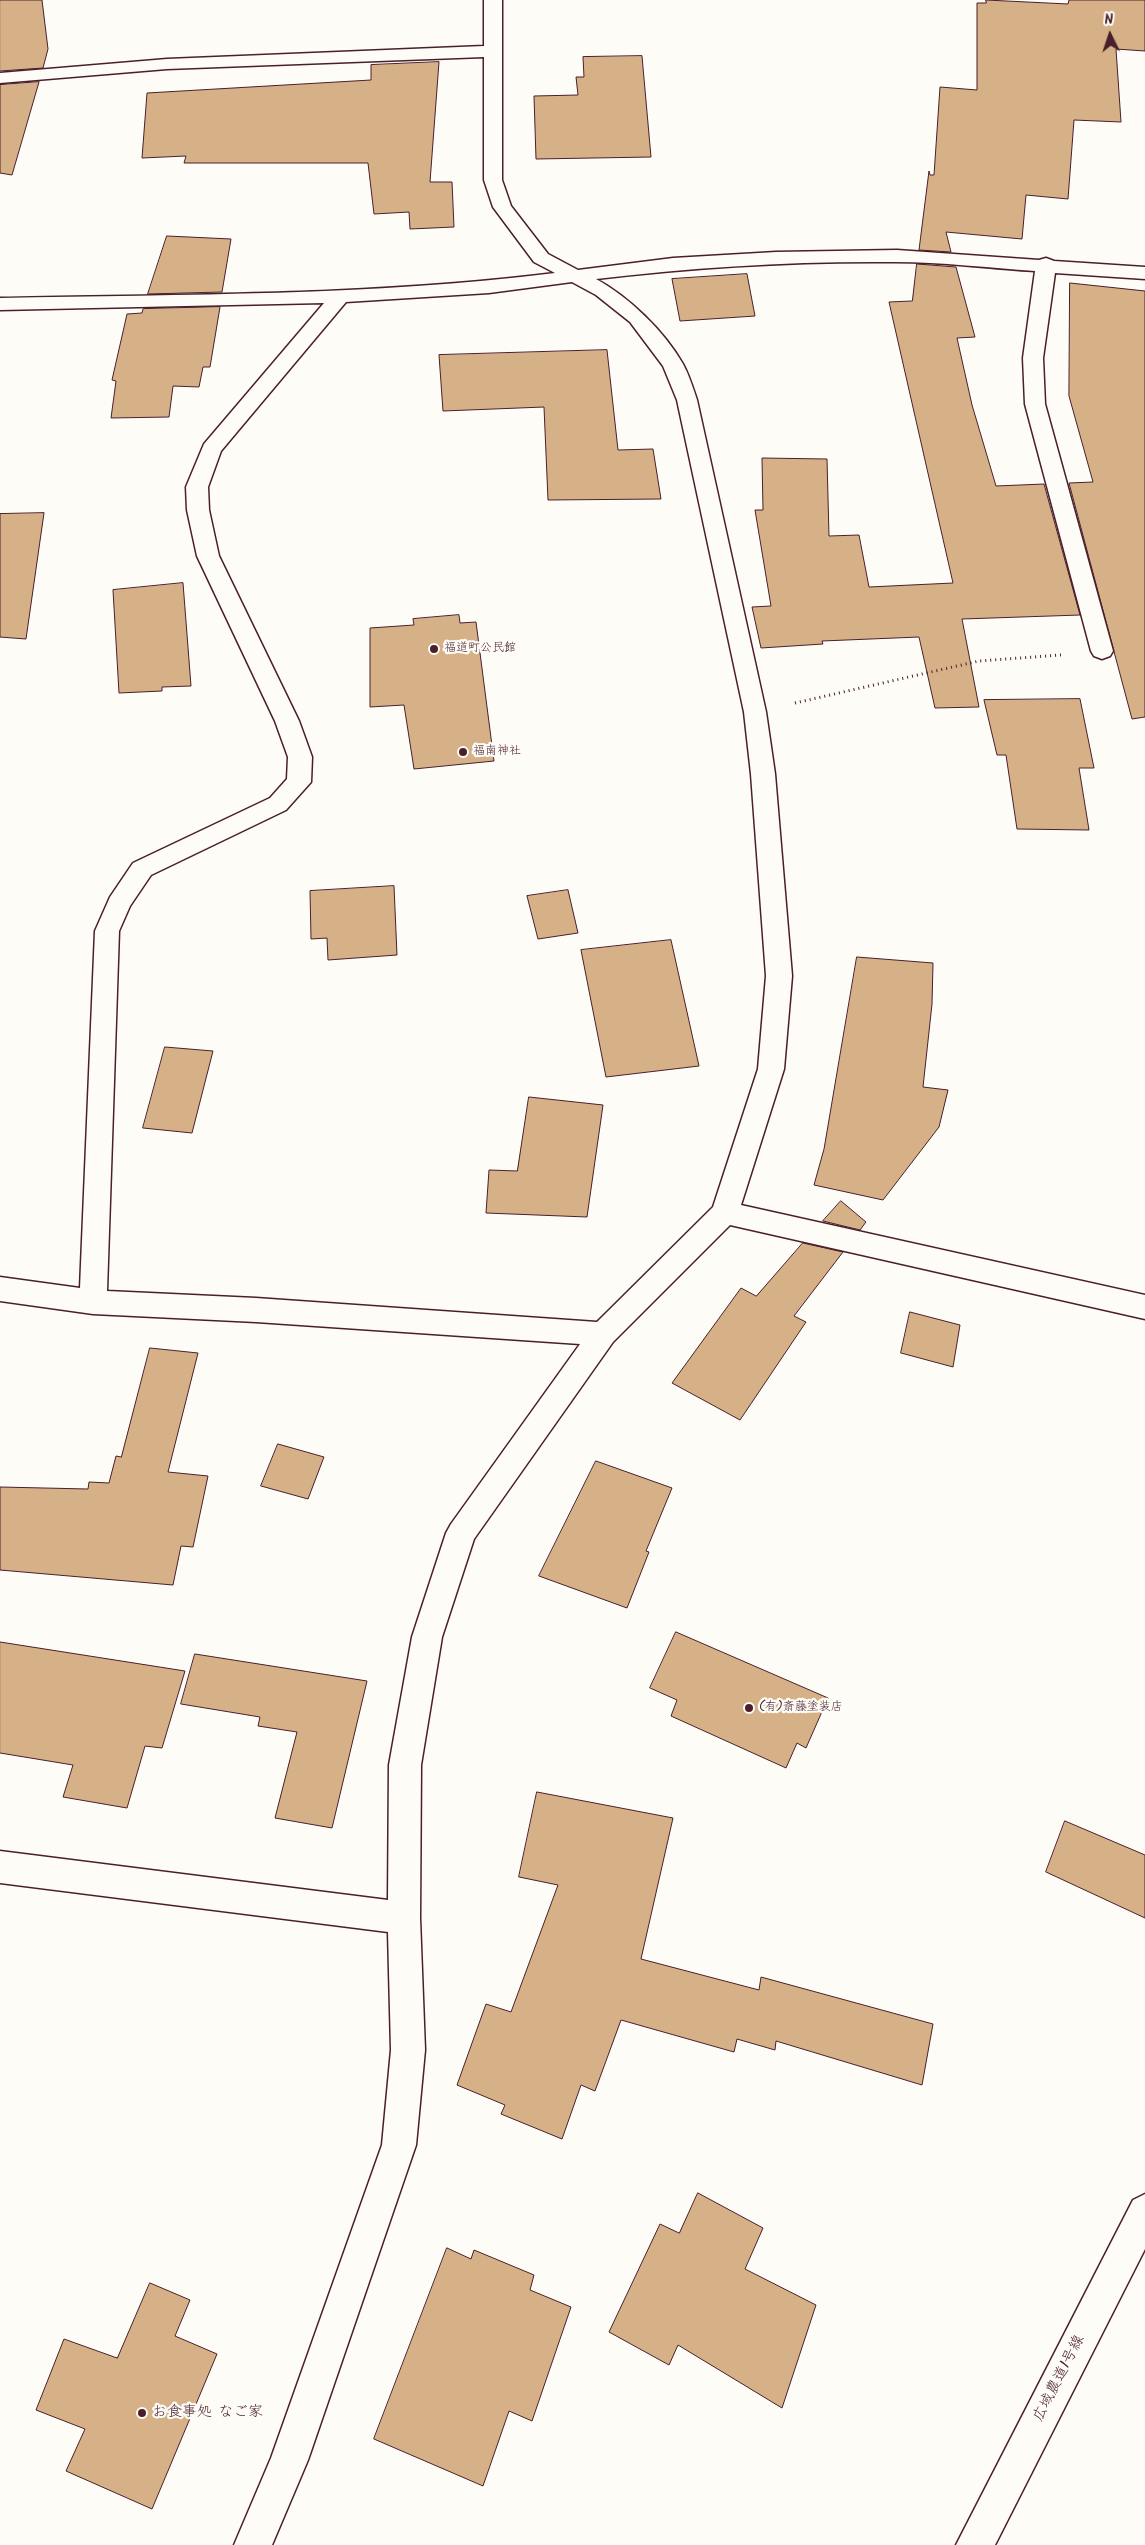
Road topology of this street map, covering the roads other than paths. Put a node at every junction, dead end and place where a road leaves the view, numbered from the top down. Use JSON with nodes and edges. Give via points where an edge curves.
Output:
{"nodes":[{"id":1,"x":493,"y":0,"type":"edge"},
{"id":2,"x":494,"y":51,"type":"junction"},
{"id":3,"x":0,"y":78,"type":"edge"},
{"id":4,"x":1046,"y":264,"type":"junction"},
{"id":5,"x":1145,"y":273,"type":"edge"},
{"id":6,"x":575,"y":276,"type":"junction"},
{"id":7,"x":340,"y":297,"type":"junction"},
{"id":8,"x":0,"y":304,"type":"edge"},
{"id":9,"x":1102,"y":651,"type":"road end"},
{"id":10,"x":725,"y":1213,"type":"junction"},
{"id":11,"x":0,"y":1289,"type":"edge"},
{"id":12,"x":93,"y":1302,"type":"junction"},
{"id":13,"x":1145,"y":1308,"type":"edge"},
{"id":14,"x":603,"y":1334,"type":"junction"},
{"id":15,"x":0,"y":1867,"type":"edge"},
{"id":16,"x":404,"y":1918,"type":"junction"},
{"id":17,"x":1145,"y":2212,"type":"edge"},
{"id":18,"x":253,"y":2545,"type":"edge"},
{"id":19,"x":975,"y":2545,"type":"edge"}],
"edges":[{"from":1,"to":2,"type":"street"},
{"from":2,"to":3,"type":"street","via":[[166,64]]},
{"from":2,"to":6,"type":"street","via":[[492,180],[502,207],[541,258]]},
{"from":4,"to":5,"type":"street"},
{"from":4,"to":6,"type":"street","via":[[897,256],[776,258],[673,264]]},
{"from":4,"to":9,"type":"street","via":[[1033,358],[1035,404]]},
{"from":6,"to":7,"type":"street","via":[[489,287]]},
{"from":6,"to":10,"type":"street","via":[[603,291],[636,318],[677,374],[687,400],[755,712],[779,976],[777,1017],[771,1069]]},
{"from":7,"to":8,"type":"street"},
{"from":7,"to":12,"type":"street","via":[[211,450],[197,487],[198,510],[208,556],[287,721],[300,757],[299,782],[278,804],[142,869],[119,903],[107,931]]},
{"from":10,"to":13,"type":"street"},
{"from":10,"to":14,"type":"street"},
{"from":11,"to":12,"type":"street"},
{"from":12,"to":14,"type":"street"},
{"from":14,"to":16,"type":"street","via":[[458,1542],[427,1637],[406,1765]]},
{"from":15,"to":16,"type":"street"},
{"from":16,"to":18,"type":"street","via":[[408,2050],[399,2145],[289,2460]]},
{"from":17,"to":19,"type":"street","name":"広域農道1号線"}]}
